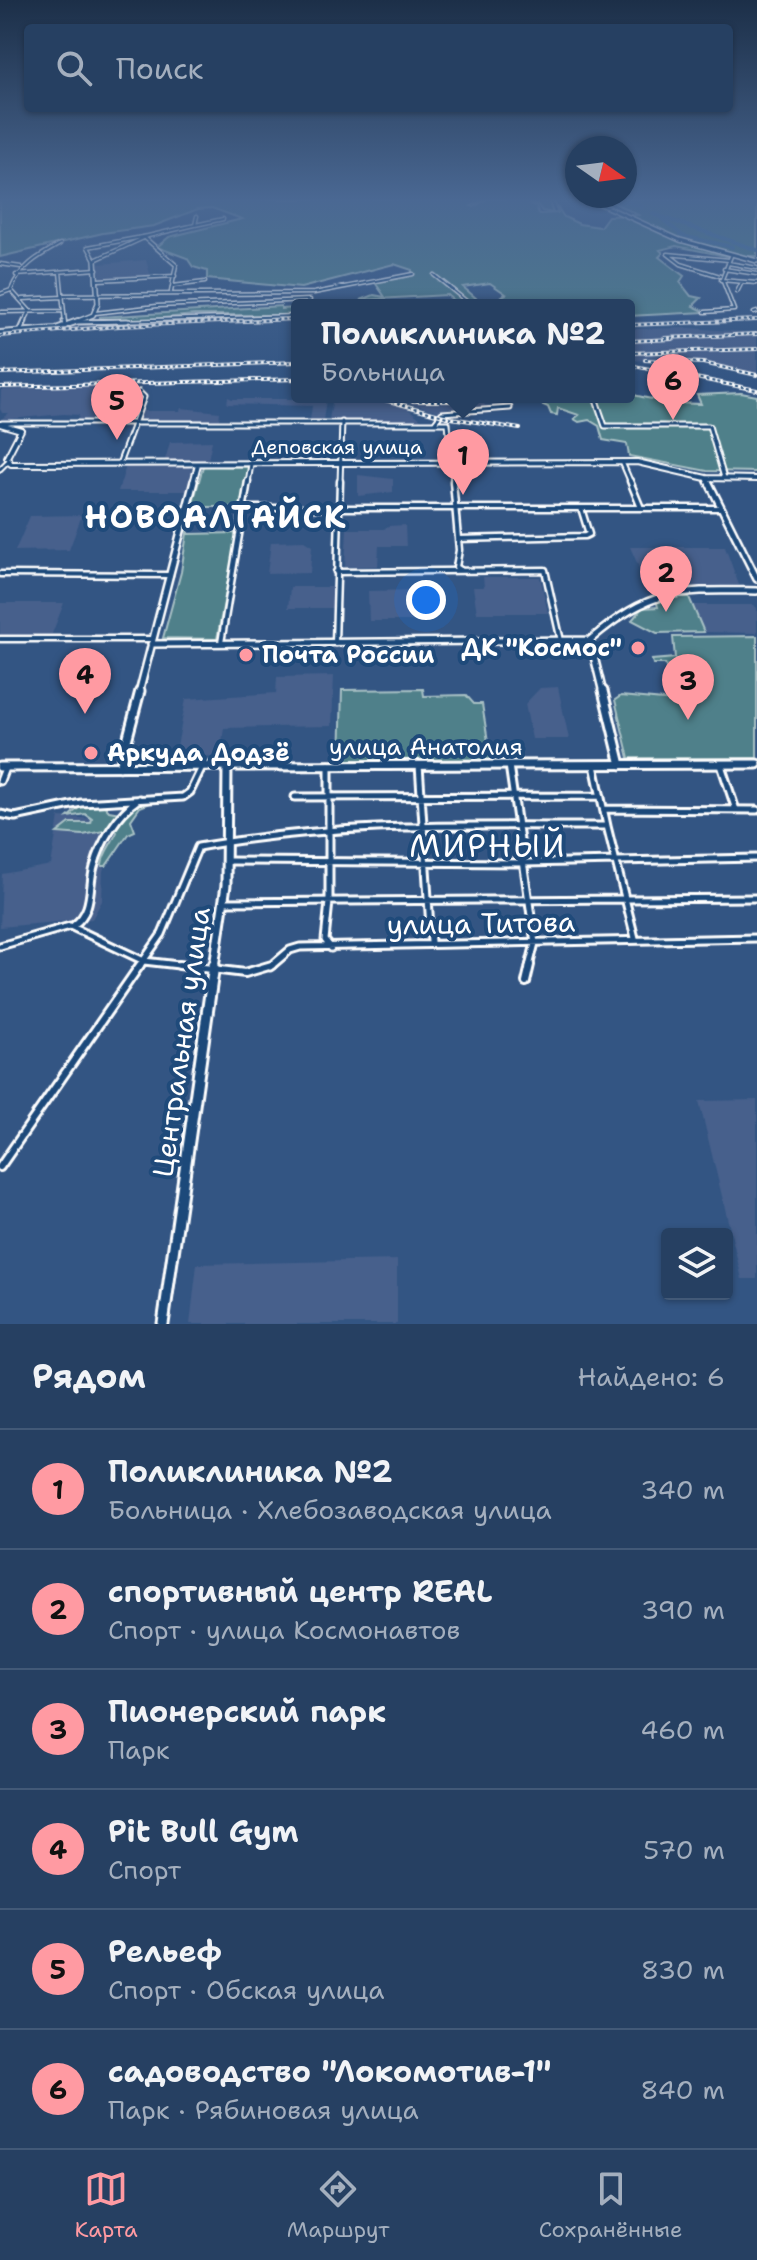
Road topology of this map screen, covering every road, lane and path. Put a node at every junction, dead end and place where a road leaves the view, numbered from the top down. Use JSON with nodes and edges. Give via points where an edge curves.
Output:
{"nodes":[{"id":1,"x":95,"y":260,"type":"edge"},
{"id":2,"x":32,"y":261,"type":"edge"},
{"id":3,"x":173,"y":261,"type":"edge"},
{"id":4,"x":676,"y":261,"type":"edge"},
{"id":5,"x":728,"y":261,"type":"edge"},
{"id":6,"x":735,"y":261,"type":"edge"},
{"id":7,"x":0,"y":264,"type":"edge"},
{"id":8,"x":21,"y":267,"type":"junction"},
{"id":9,"x":757,"y":268,"type":"edge"},
{"id":10,"x":97,"y":269,"type":"junction"},
{"id":11,"x":724,"y":269,"type":"junction"},
{"id":12,"x":60,"y":272,"type":"junction"},
{"id":13,"x":413,"y":274,"type":"dead end"},
{"id":14,"x":757,"y":274,"type":"edge"},
{"id":15,"x":16,"y":275,"type":"junction"},
{"id":16,"x":434,"y":275,"type":"dead end"},
{"id":17,"x":175,"y":276,"type":"junction"},
{"id":18,"x":721,"y":278,"type":"junction"},
{"id":19,"x":98,"y":280,"type":"junction"},
{"id":20,"x":205,"y":282,"type":"dead end"},
{"id":21,"x":742,"y":282,"type":"junction"},
{"id":22,"x":757,"y":283,"type":"edge"},
{"id":23,"x":173,"y":286,"type":"junction"},
{"id":24,"x":11,"y":290,"type":"junction"},
{"id":25,"x":171,"y":292,"type":"junction"},
{"id":26,"x":737,"y":292,"type":"dead end"},
{"id":27,"x":0,"y":294,"type":"edge"},
{"id":28,"x":97,"y":294,"type":"junction"},
{"id":29,"x":64,"y":296,"type":"junction"},
{"id":30,"x":22,"y":299,"type":"junction"},
{"id":31,"x":464,"y":299,"type":"edge"},
{"id":32,"x":291,"y":301,"type":"edge"},
{"id":33,"x":30,"y":311,"type":"junction"},
{"id":34,"x":64,"y":311,"type":"junction"},
{"id":35,"x":0,"y":312,"type":"edge"},
{"id":36,"x":705,"y":312,"type":"dead end"},
{"id":37,"x":95,"y":313,"type":"junction"},
{"id":38,"x":291,"y":316,"type":"edge"},
{"id":39,"x":78,"y":322,"type":"junction"},
{"id":40,"x":65,"y":327,"type":"junction"},
{"id":41,"x":20,"y":332,"type":"junction"},
{"id":42,"x":0,"y":333,"type":"edge"},
{"id":43,"x":139,"y":392,"type":"dead end"},
{"id":44,"x":597,"y":403,"type":"edge"},
{"id":45,"x":510,"y":408,"type":"dead end"},
{"id":46,"x":135,"y":422,"type":"junction"},
{"id":47,"x":342,"y":422,"type":"junction"},
{"id":48,"x":435,"y":422,"type":"junction"},
{"id":49,"x":29,"y":423,"type":"junction"},
{"id":50,"x":0,"y":424,"type":"edge"},
{"id":51,"x":21,"y":430,"type":"junction"},
{"id":52,"x":622,"y":462,"type":"junction"},
{"id":53,"x":9,"y":463,"type":"junction"},
{"id":54,"x":341,"y":463,"type":"junction"},
{"id":55,"x":452,"y":463,"type":"junction"},
{"id":56,"x":119,"y":464,"type":"junction"},
{"id":57,"x":198,"y":464,"type":"junction"},
{"id":58,"x":251,"y":464,"type":"junction"},
{"id":59,"x":0,"y":469,"type":"edge"},
{"id":60,"x":706,"y":478,"type":"junction"},
{"id":61,"x":724,"y":478,"type":"junction"},
{"id":62,"x":757,"y":479,"type":"edge"},
{"id":63,"x":245,"y":508,"type":"junction"},
{"id":64,"x":339,"y":508,"type":"junction"},
{"id":65,"x":455,"y":508,"type":"junction"},
{"id":66,"x":581,"y":508,"type":"junction"},
{"id":67,"x":641,"y":508,"type":"junction"},
{"id":68,"x":721,"y":508,"type":"junction"},
{"id":69,"x":458,"y":539,"type":"junction"},
{"id":70,"x":462,"y":571,"type":"junction"},
{"id":71,"x":336,"y":572,"type":"junction"},
{"id":72,"x":0,"y":574,"type":"edge"},
{"id":73,"x":170,"y":575,"type":"junction"},
{"id":74,"x":757,"y":579,"type":"edge"},
{"id":75,"x":757,"y":591,"type":"edge"},
{"id":76,"x":0,"y":639,"type":"edge"},
{"id":77,"x":590,"y":640,"type":"junction"},
{"id":78,"x":152,"y":641,"type":"junction"},
{"id":79,"x":561,"y":641,"type":"junction"},
{"id":80,"x":221,"y":643,"type":"junction"},
{"id":81,"x":335,"y":643,"type":"junction"},
{"id":82,"x":757,"y":764,"type":"edge"},
{"id":83,"x":227,"y":765,"type":"junction"},
{"id":84,"x":329,"y":765,"type":"junction"},
{"id":85,"x":419,"y":765,"type":"junction"},
{"id":86,"x":509,"y":765,"type":"junction"},
{"id":87,"x":594,"y":765,"type":"junction"},
{"id":88,"x":621,"y":765,"type":"junction"},
{"id":89,"x":721,"y":765,"type":"junction"},
{"id":90,"x":202,"y":766,"type":"junction"},
{"id":91,"x":2,"y":767,"type":"edge"},
{"id":92,"x":120,"y":767,"type":"junction"},
{"id":93,"x":0,"y":781,"type":"edge"},
{"id":94,"x":511,"y":794,"type":"junction"},
{"id":95,"x":421,"y":795,"type":"junction"},
{"id":96,"x":330,"y":796,"type":"junction"},
{"id":97,"x":601,"y":796,"type":"junction"},
{"id":98,"x":295,"y":797,"type":"dead end"},
{"id":99,"x":141,"y":798,"type":"junction"},
{"id":100,"x":605,"y":809,"type":"junction"},
{"id":101,"x":736,"y":810,"type":"junction"},
{"id":102,"x":757,"y":810,"type":"edge"},
{"id":103,"x":0,"y":814,"type":"edge"},
{"id":104,"x":607,"y":826,"type":"junction"},
{"id":105,"x":516,"y":827,"type":"junction"},
{"id":106,"x":330,"y":828,"type":"junction"},
{"id":107,"x":422,"y":828,"type":"junction"},
{"id":108,"x":227,"y":840,"type":"junction"},
{"id":109,"x":757,"y":858,"type":"edge"},
{"id":110,"x":617,"y":859,"type":"junction"},
{"id":111,"x":228,"y":861,"type":"junction"},
{"id":112,"x":425,"y":861,"type":"junction"},
{"id":113,"x":327,"y":862,"type":"junction"},
{"id":114,"x":524,"y":863,"type":"junction"},
{"id":115,"x":530,"y":898,"type":"junction"},
{"id":116,"x":757,"y":898,"type":"edge"},
{"id":117,"x":427,"y":899,"type":"junction"},
{"id":118,"x":624,"y":899,"type":"junction"},
{"id":119,"x":223,"y":902,"type":"junction"},
{"id":120,"x":329,"y":902,"type":"junction"},
{"id":121,"x":70,"y":926,"type":"junction"},
{"id":122,"x":635,"y":938,"type":"junction"},
{"id":123,"x":757,"y":938,"type":"edge"},
{"id":124,"x":431,"y":942,"type":"junction"},
{"id":125,"x":535,"y":943,"type":"junction"},
{"id":126,"x":0,"y":946,"type":"edge"},
{"id":127,"x":331,"y":948,"type":"junction"},
{"id":128,"x":144,"y":961,"type":"junction"},
{"id":129,"x":213,"y":968,"type":"junction"},
{"id":130,"x":526,"y":982,"type":"dead end"},
{"id":131,"x":0,"y":1167,"type":"edge"},
{"id":132,"x":163,"y":1324,"type":"edge"}],
"edges":[{"from":1,"to":10,"type":"street"},
{"from":2,"to":8,"type":"street"},
{"from":3,"to":17,"type":"street"},
{"from":4,"to":18,"type":"street"},
{"from":5,"to":11,"type":"street"},
{"from":6,"to":9,"type":"street"},
{"from":7,"to":8,"type":"street"},
{"from":8,"to":15,"type":"street"},
{"from":10,"to":12,"type":"street"},
{"from":10,"to":19,"type":"street"},
{"from":11,"to":14,"type":"street"},
{"from":11,"to":18,"type":"street"},
{"from":12,"to":15,"type":"street"},
{"from":12,"to":29,"type":"street"},
{"from":13,"to":25,"type":"street","via":[[314,293]]},
{"from":15,"to":24,"type":"street"},
{"from":16,"to":31,"type":"street"},
{"from":17,"to":19,"type":"street"},
{"from":17,"to":23,"type":"street"},
{"from":18,"to":21,"type":"street"},
{"from":18,"to":36,"type":"street","via":[[732,311]]},
{"from":19,"to":28,"type":"street"},
{"from":20,"to":23,"type":"street"},
{"from":21,"to":22,"type":"street"},
{"from":21,"to":26,"type":"street"},
{"from":23,"to":25,"type":"street"},
{"from":24,"to":27,"type":"street"},
{"from":24,"to":30,"type":"street"},
{"from":25,"to":28,"type":"street"},
{"from":28,"to":29,"type":"street"},
{"from":28,"to":37,"type":"street"},
{"from":29,"to":30,"type":"street"},
{"from":29,"to":34,"type":"street"},
{"from":30,"to":33,"type":"street"},
{"from":32,"to":37,"type":"street"},
{"from":33,"to":34,"type":"street"},
{"from":33,"to":35,"type":"street"},
{"from":33,"to":41,"type":"street"},
{"from":34,"to":40,"type":"street"},
{"from":37,"to":39,"type":"street"},
{"from":38,"to":39,"type":"street"},
{"from":39,"to":40,"type":"street"},
{"from":40,"to":41,"type":"street"},
{"from":41,"to":42,"type":"street"},
{"from":43,"to":46,"type":"street","via":[[144,397]]},
{"from":44,"to":61,"type":"street","via":[[605,426],[709,426]]},
{"from":45,"to":48,"type":"street","via":[[442,413]]},
{"from":46,"to":47,"type":"street"},
{"from":46,"to":49,"type":"street"},
{"from":46,"to":56,"type":"street"},
{"from":47,"to":48,"type":"street"},
{"from":47,"to":54,"type":"street"},
{"from":48,"to":55,"type":"street","via":[[450,426]]},
{"from":49,"to":50,"type":"street"},
{"from":49,"to":51,"type":"street"},
{"from":50,"to":51,"type":"street"},
{"from":51,"to":53,"type":"street"},
{"from":52,"to":55,"type":"street","name":"Деповская улица"},
{"from":52,"to":60,"type":"street","name":"Деповская улица","via":[[655,463]]},
{"from":52,"to":67,"type":"street"},
{"from":53,"to":56,"type":"street","name":"Деповская улица"},
{"from":53,"to":59,"type":"street"},
{"from":54,"to":55,"type":"street","name":"Деповская улица"},
{"from":54,"to":58,"type":"street","name":"Деповская улица"},
{"from":54,"to":64,"type":"street"},
{"from":55,"to":65,"type":"street"},
{"from":56,"to":57,"type":"street","name":"Деповская улица"},
{"from":57,"to":58,"type":"street","name":"Деповская улица"},
{"from":57,"to":73,"type":"street"},
{"from":58,"to":63,"type":"street"},
{"from":60,"to":61,"type":"street","name":"Деповская улица"},
{"from":60,"to":68,"type":"street"},
{"from":61,"to":62,"type":"street","name":"Деповская улица"},
{"from":63,"to":64,"type":"street"},
{"from":63,"to":80,"type":"street"},
{"from":64,"to":65,"type":"street"},
{"from":64,"to":71,"type":"street"},
{"from":65,"to":66,"type":"street"},
{"from":65,"to":69,"type":"street"},
{"from":66,"to":67,"type":"street"},
{"from":66,"to":69,"type":"street","via":[[589,534],[564,539]]},
{"from":67,"to":68,"type":"street"},
{"from":68,"to":74,"type":"street"},
{"from":69,"to":70,"type":"street","via":[[456,567]]},
{"from":70,"to":71,"type":"street"},
{"from":70,"to":79,"type":"street","via":[[545,570]]},
{"from":71,"to":81,"type":"street"},
{"from":72,"to":73,"type":"street"},
{"from":73,"to":78,"type":"street"},
{"from":75,"to":77,"type":"street","via":[[654,594]]},
{"from":76,"to":78,"type":"street"},
{"from":77,"to":79,"type":"street"},
{"from":77,"to":88,"type":"street"},
{"from":78,"to":80,"type":"street"},
{"from":78,"to":92,"type":"street"},
{"from":79,"to":81,"type":"street"},
{"from":80,"to":81,"type":"street"},
{"from":82,"to":89,"type":"street","name":"улица Анатолия"},
{"from":83,"to":84,"type":"street","name":"улица Анатолия"},
{"from":83,"to":90,"type":"street","name":"улица Анатолия"},
{"from":83,"to":108,"type":"street","name":"Центральная улица"},
{"from":84,"to":85,"type":"street","name":"улица Анатолия"},
{"from":84,"to":96,"type":"street"},
{"from":85,"to":86,"type":"street","name":"улица Анатолия"},
{"from":85,"to":95,"type":"street"},
{"from":86,"to":87,"type":"street","name":"улица Анатолия"},
{"from":86,"to":94,"type":"street"},
{"from":87,"to":88,"type":"street","name":"улица Анатолия"},
{"from":87,"to":97,"type":"street"},
{"from":88,"to":89,"type":"street","name":"улица Анатолия"},
{"from":89,"to":101,"type":"street"},
{"from":90,"to":92,"type":"street","name":"улица Анатолия"},
{"from":90,"to":99,"type":"street","via":[[186,796]]},
{"from":91,"to":92,"type":"street","name":"улица Анатолия"},
{"from":91,"to":93,"type":"street"},
{"from":94,"to":95,"type":"street"},
{"from":94,"to":97,"type":"street"},
{"from":94,"to":105,"type":"street"},
{"from":95,"to":96,"type":"street"},
{"from":95,"to":107,"type":"street"},
{"from":96,"to":98,"type":"street"},
{"from":96,"to":106,"type":"street"},
{"from":97,"to":100,"type":"street"},
{"from":99,"to":103,"type":"street","via":[[81,803],[15,817]]},
{"from":99,"to":121,"type":"street","via":[[103,847],[87,911]]},
{"from":100,"to":101,"type":"street"},
{"from":100,"to":104,"type":"street"},
{"from":101,"to":102,"type":"street"},
{"from":104,"to":105,"type":"street"},
{"from":104,"to":110,"type":"street"},
{"from":105,"to":107,"type":"street"},
{"from":105,"to":114,"type":"street"},
{"from":106,"to":107,"type":"street"},
{"from":106,"to":108,"type":"street"},
{"from":106,"to":113,"type":"street"},
{"from":107,"to":112,"type":"street"},
{"from":108,"to":111,"type":"street","name":"Центральная улица"},
{"from":108,"to":128,"type":"street","via":[[198,847],[162,934]]},
{"from":109,"to":110,"type":"street"},
{"from":110,"to":114,"type":"street"},
{"from":110,"to":118,"type":"street"},
{"from":111,"to":113,"type":"street"},
{"from":111,"to":119,"type":"street","name":"Центральная улица"},
{"from":112,"to":113,"type":"street"},
{"from":112,"to":114,"type":"street"},
{"from":112,"to":117,"type":"street"},
{"from":113,"to":120,"type":"street"},
{"from":114,"to":115,"type":"street"},
{"from":115,"to":117,"type":"street"},
{"from":115,"to":118,"type":"street"},
{"from":115,"to":125,"type":"street"},
{"from":116,"to":118,"type":"street"},
{"from":117,"to":120,"type":"street"},
{"from":117,"to":124,"type":"street"},
{"from":118,"to":122,"type":"street"},
{"from":119,"to":120,"type":"street"},
{"from":119,"to":129,"type":"street","name":"Центральная улица"},
{"from":120,"to":127,"type":"street","via":[[325,940]]},
{"from":121,"to":126,"type":"street"},
{"from":121,"to":128,"type":"street","name":"улица Титова"},
{"from":122,"to":123,"type":"street","name":"улица Титова"},
{"from":122,"to":125,"type":"street","name":"улица Титова"},
{"from":124,"to":125,"type":"street","name":"улица Титова"},
{"from":124,"to":127,"type":"street","name":"улица Титова"},
{"from":125,"to":130,"type":"street"},
{"from":127,"to":129,"type":"street","name":"улица Титова","via":[[290,950],[269,968],[245,973]]},
{"from":128,"to":129,"type":"street","name":"улица Титова"},
{"from":128,"to":131,"type":"street"},
{"from":129,"to":132,"type":"street","name":"Центральная улица"}]}
